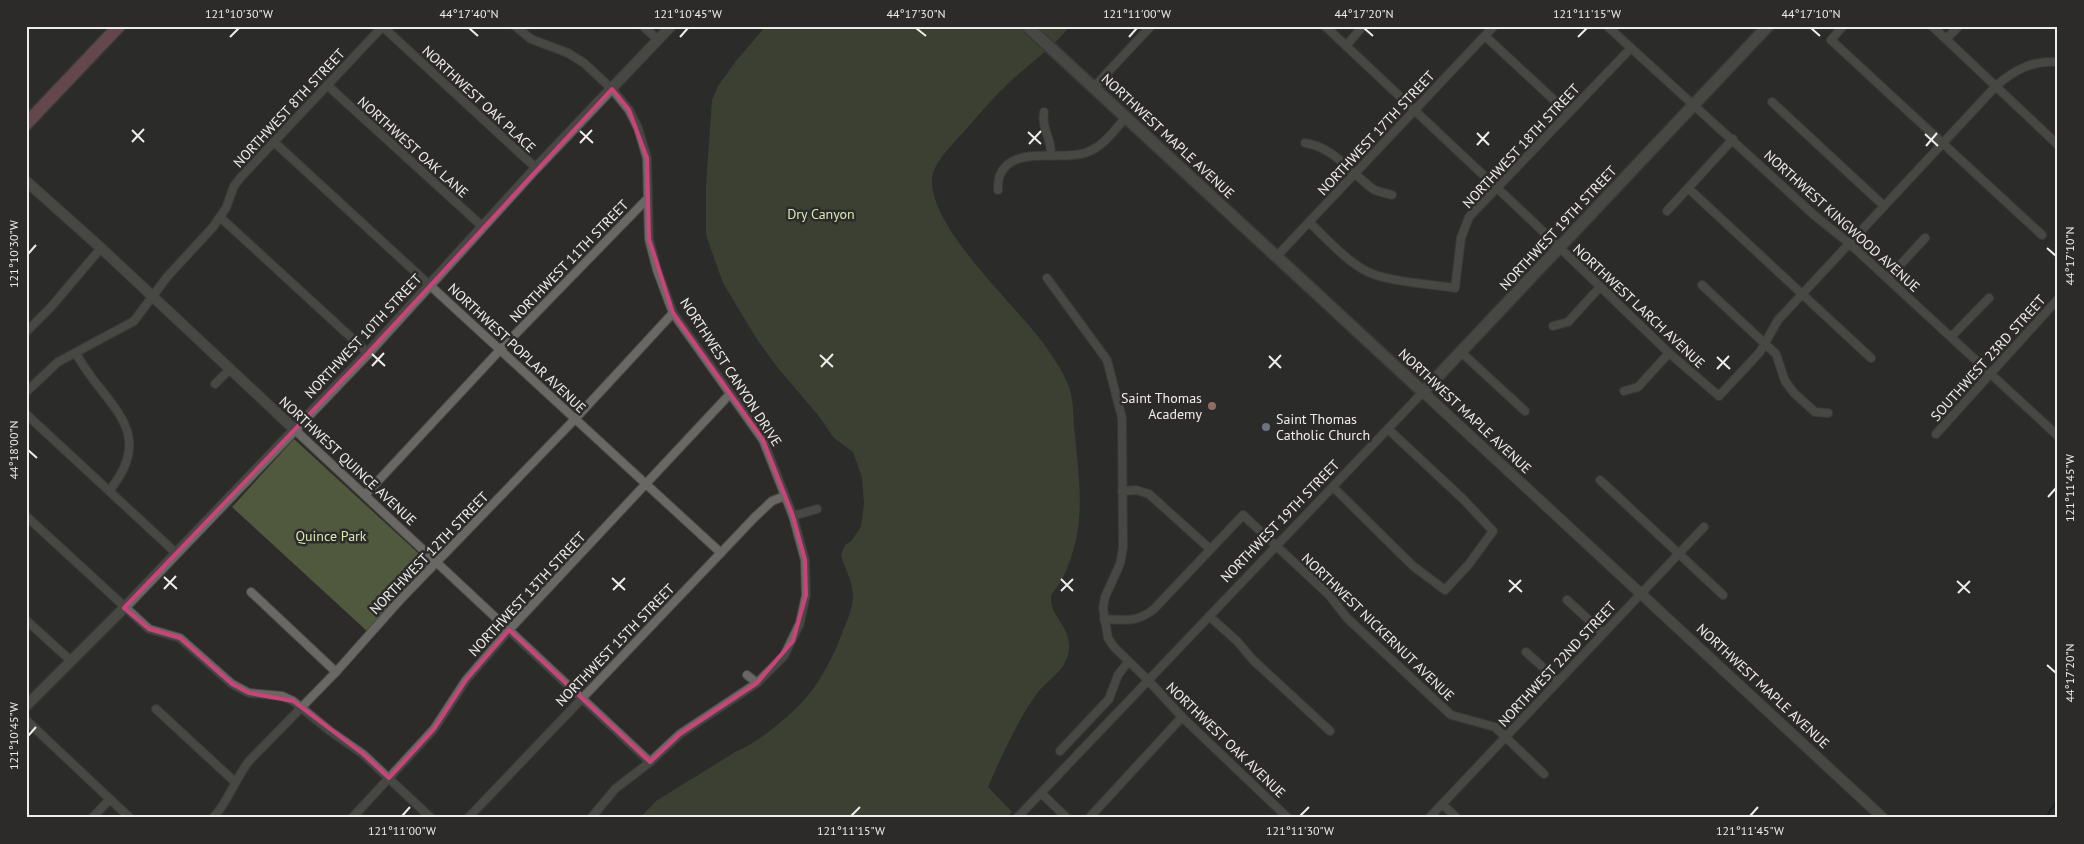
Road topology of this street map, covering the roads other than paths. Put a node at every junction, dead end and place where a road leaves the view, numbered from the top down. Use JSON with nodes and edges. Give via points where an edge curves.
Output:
{"nodes":[{"id":1,"x":119,"y":26,"type":"edge"},
{"id":2,"x":515,"y":26,"type":"edge"},
{"id":3,"x":643,"y":26,"type":"edge"},
{"id":4,"x":671,"y":26,"type":"edge"},
{"id":5,"x":1027,"y":26,"type":"edge"},
{"id":6,"x":1151,"y":26,"type":"edge"},
{"id":7,"x":1325,"y":26,"type":"edge"},
{"id":8,"x":1363,"y":26,"type":"edge"},
{"id":9,"x":1494,"y":26,"type":"edge"},
{"id":10,"x":1607,"y":26,"type":"edge"},
{"id":11,"x":1768,"y":26,"type":"edge"},
{"id":12,"x":1843,"y":26,"type":"edge"},
{"id":13,"x":1932,"y":26,"type":"edge"},
{"id":14,"x":1959,"y":26,"type":"edge"},
{"id":15,"x":383,"y":27,"type":"edge"},
{"id":16,"x":1485,"y":36,"type":"junction"},
{"id":17,"x":1946,"y":39,"type":"junction"},
{"id":18,"x":658,"y":40,"type":"junction"},
{"id":19,"x":1346,"y":46,"type":"junction"},
{"id":20,"x":1631,"y":48,"type":"junction"},
{"id":21,"x":2058,"y":62,"type":"edge"},
{"id":22,"x":327,"y":85,"type":"junction"},
{"id":23,"x":1996,"y":86,"type":"junction"},
{"id":24,"x":1093,"y":88,"type":"junction"},
{"id":25,"x":612,"y":89,"type":"junction"},
{"id":26,"x":1772,"y":102,"type":"dead end"},
{"id":27,"x":1695,"y":105,"type":"junction"},
{"id":28,"x":1414,"y":110,"type":"junction"},
{"id":29,"x":1044,"y":112,"type":"dead end"},
{"id":30,"x":1568,"y":113,"type":"junction"},
{"id":31,"x":1125,"y":118,"type":"junction"},
{"id":32,"x":26,"y":124,"type":"edge"},
{"id":33,"x":1733,"y":139,"type":"junction"},
{"id":34,"x":274,"y":142,"type":"junction"},
{"id":35,"x":1305,"y":143,"type":"dead end"},
{"id":36,"x":1944,"y":143,"type":"junction"},
{"id":37,"x":2058,"y":145,"type":"edge"},
{"id":38,"x":1052,"y":156,"type":"junction"},
{"id":39,"x":536,"y":168,"type":"junction"},
{"id":40,"x":1356,"y":172,"type":"junction"},
{"id":41,"x":26,"y":181,"type":"edge"},
{"id":42,"x":1497,"y":188,"type":"junction"},
{"id":43,"x":1688,"y":188,"type":"junction"},
{"id":44,"x":998,"y":190,"type":"dead end"},
{"id":45,"x":1392,"y":194,"type":"dead end"},
{"id":46,"x":648,"y":198,"type":"junction"},
{"id":47,"x":1884,"y":206,"type":"junction"},
{"id":48,"x":1667,"y":211,"type":"dead end"},
{"id":49,"x":220,"y":217,"type":"junction"},
{"id":50,"x":1309,"y":222,"type":"junction"},
{"id":51,"x":482,"y":227,"type":"junction"},
{"id":52,"x":2042,"y":235,"type":"dead end"},
{"id":53,"x":1925,"y":238,"type":"dead end"},
{"id":54,"x":1850,"y":244,"type":"junction"},
{"id":55,"x":101,"y":248,"type":"junction"},
{"id":56,"x":1559,"y":248,"type":"junction"},
{"id":57,"x":1276,"y":257,"type":"junction"},
{"id":58,"x":1047,"y":278,"type":"dead end"},
{"id":59,"x":1888,"y":278,"type":"junction"},
{"id":60,"x":430,"y":285,"type":"junction"},
{"id":61,"x":1702,"y":285,"type":"dead end"},
{"id":62,"x":1600,"y":287,"type":"junction"},
{"id":63,"x":1802,"y":294,"type":"junction"},
{"id":64,"x":153,"y":297,"type":"junction"},
{"id":65,"x":1989,"y":298,"type":"dead end"},
{"id":66,"x":2058,"y":298,"type":"edge"},
{"id":67,"x":673,"y":313,"type":"junction"},
{"id":68,"x":1553,"y":326,"type":"dead end"},
{"id":69,"x":26,"y":332,"type":"edge"},
{"id":70,"x":1951,"y":337,"type":"junction"},
{"id":71,"x":1764,"y":343,"type":"junction"},
{"id":72,"x":500,"y":350,"type":"junction"},
{"id":73,"x":76,"y":353,"type":"junction"},
{"id":74,"x":368,"y":353,"type":"junction"},
{"id":75,"x":1462,"y":353,"type":"junction"},
{"id":76,"x":1669,"y":353,"type":"junction"},
{"id":77,"x":1871,"y":358,"type":"dead end"},
{"id":78,"x":230,"y":369,"type":"junction"},
{"id":79,"x":1991,"y":374,"type":"junction"},
{"id":80,"x":214,"y":384,"type":"dead end"},
{"id":81,"x":1624,"y":391,"type":"dead end"},
{"id":82,"x":26,"y":392,"type":"edge"},
{"id":83,"x":1423,"y":392,"type":"junction"},
{"id":84,"x":729,"y":395,"type":"junction"},
{"id":85,"x":1525,"y":411,"type":"dead end"},
{"id":86,"x":26,"y":414,"type":"edge"},
{"id":87,"x":1828,"y":414,"type":"dead end"},
{"id":88,"x":575,"y":419,"type":"junction"},
{"id":89,"x":294,"y":429,"type":"junction"},
{"id":90,"x":1389,"y":430,"type":"junction"},
{"id":91,"x":1936,"y":434,"type":"dead end"},
{"id":92,"x":2058,"y":436,"type":"edge"},
{"id":93,"x":1600,"y":480,"type":"dead end"},
{"id":94,"x":646,"y":484,"type":"junction"},
{"id":95,"x":1333,"y":487,"type":"junction"},
{"id":96,"x":109,"y":490,"type":"junction"},
{"id":97,"x":1122,"y":491,"type":"junction"},
{"id":98,"x":365,"y":495,"type":"junction"},
{"id":99,"x":785,"y":496,"type":"junction"},
{"id":100,"x":817,"y":509,"type":"dead end"},
{"id":101,"x":26,"y":516,"type":"edge"},
{"id":102,"x":792,"y":516,"type":"junction"},
{"id":103,"x":1704,"y":527,"type":"dead end"},
{"id":104,"x":1276,"y":546,"type":"junction"},
{"id":105,"x":1210,"y":549,"type":"junction"},
{"id":106,"x":176,"y":553,"type":"junction"},
{"id":107,"x":721,"y":553,"type":"junction"},
{"id":108,"x":1679,"y":554,"type":"junction"},
{"id":109,"x":438,"y":563,"type":"junction"},
{"id":110,"x":251,"y":592,"type":"dead end"},
{"id":111,"x":1641,"y":593,"type":"junction"},
{"id":112,"x":1723,"y":594,"type":"dead end"},
{"id":113,"x":1567,"y":600,"type":"dead end"},
{"id":114,"x":124,"y":608,"type":"junction"},
{"id":115,"x":1210,"y":616,"type":"junction"},
{"id":116,"x":1104,"y":619,"type":"junction"},
{"id":117,"x":26,"y":620,"type":"edge"},
{"id":118,"x":508,"y":630,"type":"junction"},
{"id":119,"x":1603,"y":633,"type":"junction"},
{"id":120,"x":1526,"y":652,"type":"dead end"},
{"id":121,"x":71,"y":661,"type":"junction"},
{"id":122,"x":1128,"y":662,"type":"junction"},
{"id":123,"x":336,"y":672,"type":"junction"},
{"id":124,"x":747,"y":675,"type":"dead end"},
{"id":125,"x":1148,"y":680,"type":"junction"},
{"id":126,"x":1558,"y":682,"type":"junction"},
{"id":127,"x":757,"y":683,"type":"junction"},
{"id":128,"x":582,"y":698,"type":"junction"},
{"id":129,"x":26,"y":706,"type":"edge"},
{"id":130,"x":302,"y":708,"type":"junction"},
{"id":131,"x":156,"y":709,"type":"dead end"},
{"id":132,"x":1182,"y":718,"type":"junction"},
{"id":133,"x":26,"y":720,"type":"edge"},
{"id":134,"x":1330,"y":731,"type":"dead end"},
{"id":135,"x":1505,"y":738,"type":"junction"},
{"id":136,"x":1060,"y":751,"type":"dead end"},
{"id":137,"x":650,"y":762,"type":"junction"},
{"id":138,"x":1544,"y":774,"type":"dead end"},
{"id":139,"x":389,"y":778,"type":"junction"},
{"id":140,"x":235,"y":782,"type":"junction"},
{"id":141,"x":1041,"y":793,"type":"junction"},
{"id":142,"x":110,"y":799,"type":"junction"},
{"id":143,"x":1442,"y":804,"type":"junction"},
{"id":144,"x":92,"y":818,"type":"edge"},
{"id":145,"x":130,"y":818,"type":"edge"},
{"id":146,"x":213,"y":818,"type":"edge"},
{"id":147,"x":352,"y":818,"type":"edge"},
{"id":148,"x":432,"y":818,"type":"edge"},
{"id":149,"x":468,"y":818,"type":"edge"},
{"id":150,"x":591,"y":818,"type":"edge"},
{"id":151,"x":1017,"y":818,"type":"edge"},
{"id":152,"x":1067,"y":818,"type":"edge"},
{"id":153,"x":1089,"y":818,"type":"edge"},
{"id":154,"x":1288,"y":818,"type":"edge"},
{"id":155,"x":1429,"y":818,"type":"edge"},
{"id":156,"x":1457,"y":818,"type":"edge"},
{"id":157,"x":1883,"y":818,"type":"edge"}],
"edges":[{"from":1,"to":32,"type":"main road"},
{"from":2,"to":25,"type":"street","via":[[531,39],[568,53],[584,63]]},
{"from":3,"to":18,"type":"street"},
{"from":4,"to":18,"type":"street"},
{"from":5,"to":24,"type":"main road","name":"NORTHWEST MAPLE AVENUE"},
{"from":6,"to":24,"type":"street"},
{"from":7,"to":19,"type":"street","name":"NORTHWEST LARCH AVENUE"},
{"from":8,"to":19,"type":"street"},
{"from":9,"to":16,"type":"street","name":"NORTHWEST 17TH STREET"},
{"from":10,"to":20,"type":"street","name":"NORTHWEST KINGWOOD AVENUE"},
{"from":11,"to":27,"type":"main road","name":"NORTHWEST 19TH STREET"},
{"from":12,"to":36,"type":"street","via":[[1831,40]]},
{"from":13,"to":17,"type":"street"},
{"from":14,"to":17,"type":"street"},
{"from":15,"to":22,"type":"street","name":"NORTHWEST 8TH STREET"},
{"from":15,"to":39,"type":"street","name":"NORTHWEST OAK PLACE"},
{"from":16,"to":28,"type":"street","name":"NORTHWEST 17TH STREET"},
{"from":16,"to":30,"type":"street"},
{"from":17,"to":23,"type":"street"},
{"from":18,"to":25,"type":"street"},
{"from":19,"to":28,"type":"street","name":"NORTHWEST LARCH AVENUE"},
{"from":20,"to":27,"type":"street","name":"NORTHWEST KINGWOOD AVENUE"},
{"from":20,"to":30,"type":"street","name":"NORTHWEST 18TH STREET"},
{"from":21,"to":23,"type":"street","via":[[2046,61],[2020,68]]},
{"from":22,"to":34,"type":"street","name":"NORTHWEST 8TH STREET"},
{"from":22,"to":51,"type":"street","name":"NORTHWEST OAK LANE"},
{"from":23,"to":36,"type":"street"},
{"from":23,"to":37,"type":"street"},
{"from":24,"to":31,"type":"main road","name":"NORTHWEST MAPLE AVENUE"},
{"from":25,"to":39,"type":"street","name":"NORTHWEST 10TH STREET"},
{"from":25,"to":46,"type":"street","name":"NORTHWEST CANYON DRIVE","via":[[629,110],[648,158]]},
{"from":26,"to":47,"type":"street"},
{"from":27,"to":33,"type":"street","name":"NORTHWEST KINGWOOD AVENUE"},
{"from":27,"to":56,"type":"main road","name":"NORTHWEST 19TH STREET"},
{"from":28,"to":40,"type":"street","name":"NORTHWEST 17TH STREET"},
{"from":28,"to":42,"type":"street","name":"NORTHWEST LARCH AVENUE"},
{"from":29,"to":38,"type":"street","via":[[1042,123],[1049,136]]},
{"from":30,"to":42,"type":"street","name":"NORTHWEST 18TH STREET"},
{"from":31,"to":38,"type":"street","via":[[1103,144],[1086,153]]},
{"from":31,"to":57,"type":"main road","name":"NORTHWEST MAPLE AVENUE"},
{"from":33,"to":43,"type":"street"},
{"from":33,"to":54,"type":"street","name":"NORTHWEST KINGWOOD AVENUE"},
{"from":34,"to":49,"type":"street","name":"NORTHWEST 8TH STREET","via":[[240,177]]},
{"from":34,"to":60,"type":"street","name":"NORTHWEST POPLAR AVENUE"},
{"from":35,"to":40,"type":"street","via":[[1319,145]]},
{"from":36,"to":47,"type":"street"},
{"from":36,"to":52,"type":"street"},
{"from":38,"to":44,"type":"street","via":[[1028,155],[1010,164],[1000,174]]},
{"from":39,"to":51,"type":"street","name":"NORTHWEST 10TH STREET"},
{"from":40,"to":45,"type":"street","via":[[1374,190]]},
{"from":40,"to":50,"type":"street","name":"NORTHWEST 17TH STREET"},
{"from":41,"to":55,"type":"street","name":"NORTHWEST QUINCE AVENUE"},
{"from":42,"to":50,"type":"street","name":"NORTHWEST 18TH STREET","via":[[1469,217],[1461,238],[1455,288],[1368,272]]},
{"from":42,"to":56,"type":"street","name":"NORTHWEST LARCH AVENUE"},
{"from":43,"to":48,"type":"street"},
{"from":43,"to":63,"type":"street"},
{"from":46,"to":67,"type":"street","name":"NORTHWEST CANYON DRIVE","via":[[651,246]]},
{"from":46,"to":72,"type":"street","name":"NORTHWEST 11TH STREET"},
{"from":47,"to":54,"type":"street"},
{"from":49,"to":64,"type":"street","name":"NORTHWEST 8TH STREET","via":[[166,277]]},
{"from":49,"to":74,"type":"street"},
{"from":50,"to":57,"type":"street","name":"NORTHWEST 17TH STREET"},
{"from":51,"to":60,"type":"street","name":"NORTHWEST 10TH STREET"},
{"from":53,"to":59,"type":"street"},
{"from":54,"to":59,"type":"street","name":"NORTHWEST KINGWOOD AVENUE"},
{"from":54,"to":63,"type":"street"},
{"from":55,"to":64,"type":"street","name":"NORTHWEST QUINCE AVENUE"},
{"from":55,"to":69,"type":"street"},
{"from":56,"to":62,"type":"street","name":"NORTHWEST LARCH AVENUE"},
{"from":56,"to":75,"type":"main road","name":"NORTHWEST 19TH STREET"},
{"from":57,"to":83,"type":"main road","name":"NORTHWEST MAPLE AVENUE"},
{"from":58,"to":97,"type":"street","via":[[1107,360],[1122,418]]},
{"from":59,"to":70,"type":"street","name":"NORTHWEST KINGWOOD AVENUE"},
{"from":60,"to":72,"type":"street","name":"NORTHWEST POPLAR AVENUE"},
{"from":60,"to":74,"type":"street","name":"NORTHWEST 10TH STREET"},
{"from":61,"to":71,"type":"street"},
{"from":62,"to":68,"type":"street","via":[[1568,322]]},
{"from":62,"to":76,"type":"street","name":"NORTHWEST LARCH AVENUE"},
{"from":63,"to":71,"type":"street","via":[[1778,320]]},
{"from":63,"to":77,"type":"street"},
{"from":64,"to":73,"type":"street","name":"NORTHWEST 8TH STREET","via":[[134,321]]},
{"from":64,"to":78,"type":"street","name":"NORTHWEST QUINCE AVENUE"},
{"from":65,"to":70,"type":"street"},
{"from":66,"to":79,"type":"street","name":"SOUTHWEST 23RD STREET"},
{"from":67,"to":84,"type":"street","name":"NORTHWEST CANYON DRIVE"},
{"from":67,"to":88,"type":"street","name":"NORTHWEST 12TH STREET"},
{"from":70,"to":79,"type":"street","name":"NORTHWEST KINGWOOD AVENUE"},
{"from":71,"to":76,"type":"street","name":"NORTHWEST LARCH AVENUE","via":[[1760,352],[1719,396]]},
{"from":71,"to":87,"type":"street","via":[[1776,354],[1785,381],[1794,393],[1815,412]]},
{"from":72,"to":88,"type":"street","name":"NORTHWEST POPLAR AVENUE"},
{"from":72,"to":98,"type":"street","name":"NORTHWEST 11TH STREET"},
{"from":73,"to":82,"type":"street","name":"NORTHWEST 8TH STREET","via":[[58,362]]},
{"from":73,"to":96,"type":"street","via":[[125,423],[128,460],[121,476]]},
{"from":74,"to":89,"type":"street","name":"NORTHWEST 10TH STREET"},
{"from":75,"to":83,"type":"main road","name":"NORTHWEST 19TH STREET"},
{"from":75,"to":85,"type":"street"},
{"from":76,"to":81,"type":"street","via":[[1638,388]]},
{"from":78,"to":80,"type":"street"},
{"from":78,"to":89,"type":"street","name":"NORTHWEST QUINCE AVENUE"},
{"from":79,"to":91,"type":"street","name":"SOUTHWEST 23RD STREET"},
{"from":79,"to":92,"type":"street","name":"NORTHWEST KINGWOOD AVENUE"},
{"from":83,"to":90,"type":"street","name":"NORTHWEST 19TH STREET"},
{"from":83,"to":111,"type":"street","name":"NORTHWEST MAPLE AVENUE"},
{"from":84,"to":94,"type":"street","name":"NORTHWEST 13TH STREET"},
{"from":84,"to":99,"type":"street","name":"NORTHWEST CANYON DRIVE","via":[[762,440]]},
{"from":86,"to":96,"type":"street"},
{"from":88,"to":94,"type":"street","name":"NORTHWEST POPLAR AVENUE"},
{"from":88,"to":109,"type":"street","name":"NORTHWEST 12TH STREET"},
{"from":89,"to":98,"type":"street","name":"NORTHWEST QUINCE AVENUE"},
{"from":89,"to":106,"type":"street","name":"NORTHWEST 10TH STREET"},
{"from":90,"to":95,"type":"street","name":"NORTHWEST 19TH STREET"},
{"from":90,"to":95,"type":"street","via":[[1493,531],[1445,590],[1413,566]]},
{"from":93,"to":108,"type":"street"},
{"from":94,"to":107,"type":"street","name":"NORTHWEST POPLAR AVENUE"},
{"from":94,"to":118,"type":"street","name":"NORTHWEST 13TH STREET"},
{"from":95,"to":104,"type":"street","name":"NORTHWEST 19TH STREET"},
{"from":96,"to":106,"type":"street"},
{"from":97,"to":105,"type":"street","via":[[1136,490],[1149,494]]},
{"from":97,"to":116,"type":"street","via":[[1123,547],[1120,564],[1105,597]]},
{"from":98,"to":109,"type":"street","name":"NORTHWEST QUINCE AVENUE"},
{"from":99,"to":102,"type":"street","name":"NORTHWEST CANYON DRIVE"},
{"from":99,"to":107,"type":"street","name":"NORTHWEST 15TH STREET","via":[[772,501]]},
{"from":100,"to":102,"type":"street"},
{"from":101,"to":114,"type":"street"},
{"from":102,"to":127,"type":"street","name":"NORTHWEST CANYON DRIVE","via":[[805,560],[806,595],[800,623],[784,656]]},
{"from":103,"to":108,"type":"street","name":"NORTHWEST 22ND STREET"},
{"from":104,"to":105,"type":"street","name":"NORTHWEST NICKERNUT AVENUE","via":[[1243,515]]},
{"from":104,"to":115,"type":"street","name":"NORTHWEST 19TH STREET"},
{"from":104,"to":135,"type":"street","name":"NORTHWEST NICKERNUT AVENUE","via":[[1451,715],[1495,727]]},
{"from":105,"to":116,"type":"street","via":[[1144,618]]},
{"from":106,"to":114,"type":"street","name":"NORTHWEST 10TH STREET"},
{"from":107,"to":128,"type":"street","name":"NORTHWEST 15TH STREET"},
{"from":108,"to":111,"type":"street","name":"NORTHWEST 22ND STREET"},
{"from":108,"to":112,"type":"street"},
{"from":109,"to":118,"type":"street","name":"NORTHWEST QUINCE AVENUE"},
{"from":109,"to":123,"type":"street","name":"NORTHWEST 12TH STREET"},
{"from":110,"to":123,"type":"street"},
{"from":111,"to":119,"type":"street","name":"NORTHWEST 22ND STREET"},
{"from":111,"to":157,"type":"street","name":"NORTHWEST MAPLE AVENUE"},
{"from":113,"to":119,"type":"street"},
{"from":114,"to":121,"type":"street","name":"NORTHWEST 10TH STREET"},
{"from":114,"to":130,"type":"street","via":[[149,629],[180,638],[232,684],[249,692],[282,696]]},
{"from":115,"to":125,"type":"street","name":"NORTHWEST 19TH STREET"},
{"from":115,"to":134,"type":"street"},
{"from":116,"to":122,"type":"street","name":"NORTHWEST OAK AVENUE","via":[[1108,638]]},
{"from":117,"to":121,"type":"street"},
{"from":118,"to":128,"type":"street","name":"NORTHWEST QUINCE AVENUE"},
{"from":118,"to":139,"type":"street","name":"NORTHWEST 13TH STREET","via":[[466,680],[434,729]]},
{"from":119,"to":126,"type":"street","name":"NORTHWEST 22ND STREET"},
{"from":120,"to":126,"type":"street"},
{"from":121,"to":129,"type":"street","name":"NORTHWEST 10TH STREET"},
{"from":122,"to":125,"type":"street","name":"NORTHWEST OAK AVENUE"},
{"from":122,"to":136,"type":"street","via":[[1118,675],[1109,699]]},
{"from":123,"to":130,"type":"street","name":"NORTHWEST 12TH STREET"},
{"from":124,"to":127,"type":"street"},
{"from":125,"to":132,"type":"street","name":"NORTHWEST OAK AVENUE"},
{"from":125,"to":141,"type":"street","name":"NORTHWEST 19TH STREET"},
{"from":126,"to":135,"type":"street","name":"NORTHWEST 22ND STREET"},
{"from":127,"to":137,"type":"street","name":"NORTHWEST CANYON DRIVE","via":[[680,734]]},
{"from":128,"to":137,"type":"street","name":"NORTHWEST QUINCE AVENUE"},
{"from":128,"to":149,"type":"street","name":"NORTHWEST 15TH STREET"},
{"from":130,"to":139,"type":"street","via":[[364,754]]},
{"from":130,"to":140,"type":"street","name":"NORTHWEST 12TH STREET","via":[[250,760]]},
{"from":131,"to":140,"type":"street"},
{"from":132,"to":153,"type":"street"},
{"from":132,"to":154,"type":"street","name":"NORTHWEST OAK AVENUE"},
{"from":133,"to":142,"type":"street"},
{"from":135,"to":138,"type":"street","name":"NORTHWEST NICKERNUT AVENUE"},
{"from":135,"to":143,"type":"street","name":"NORTHWEST 22ND STREET"},
{"from":137,"to":150,"type":"street","name":"NORTHWEST CANYON DRIVE","via":[[615,789]]},
{"from":139,"to":147,"type":"street","name":"NORTHWEST 13TH STREET"},
{"from":139,"to":148,"type":"street"},
{"from":140,"to":146,"type":"street","name":"NORTHWEST 12TH STREET"},
{"from":141,"to":151,"type":"street","name":"NORTHWEST 19TH STREET"},
{"from":141,"to":152,"type":"street"},
{"from":142,"to":144,"type":"street"},
{"from":142,"to":145,"type":"street"},
{"from":143,"to":155,"type":"street","name":"NORTHWEST 22ND STREET"},
{"from":143,"to":156,"type":"street"}]}
